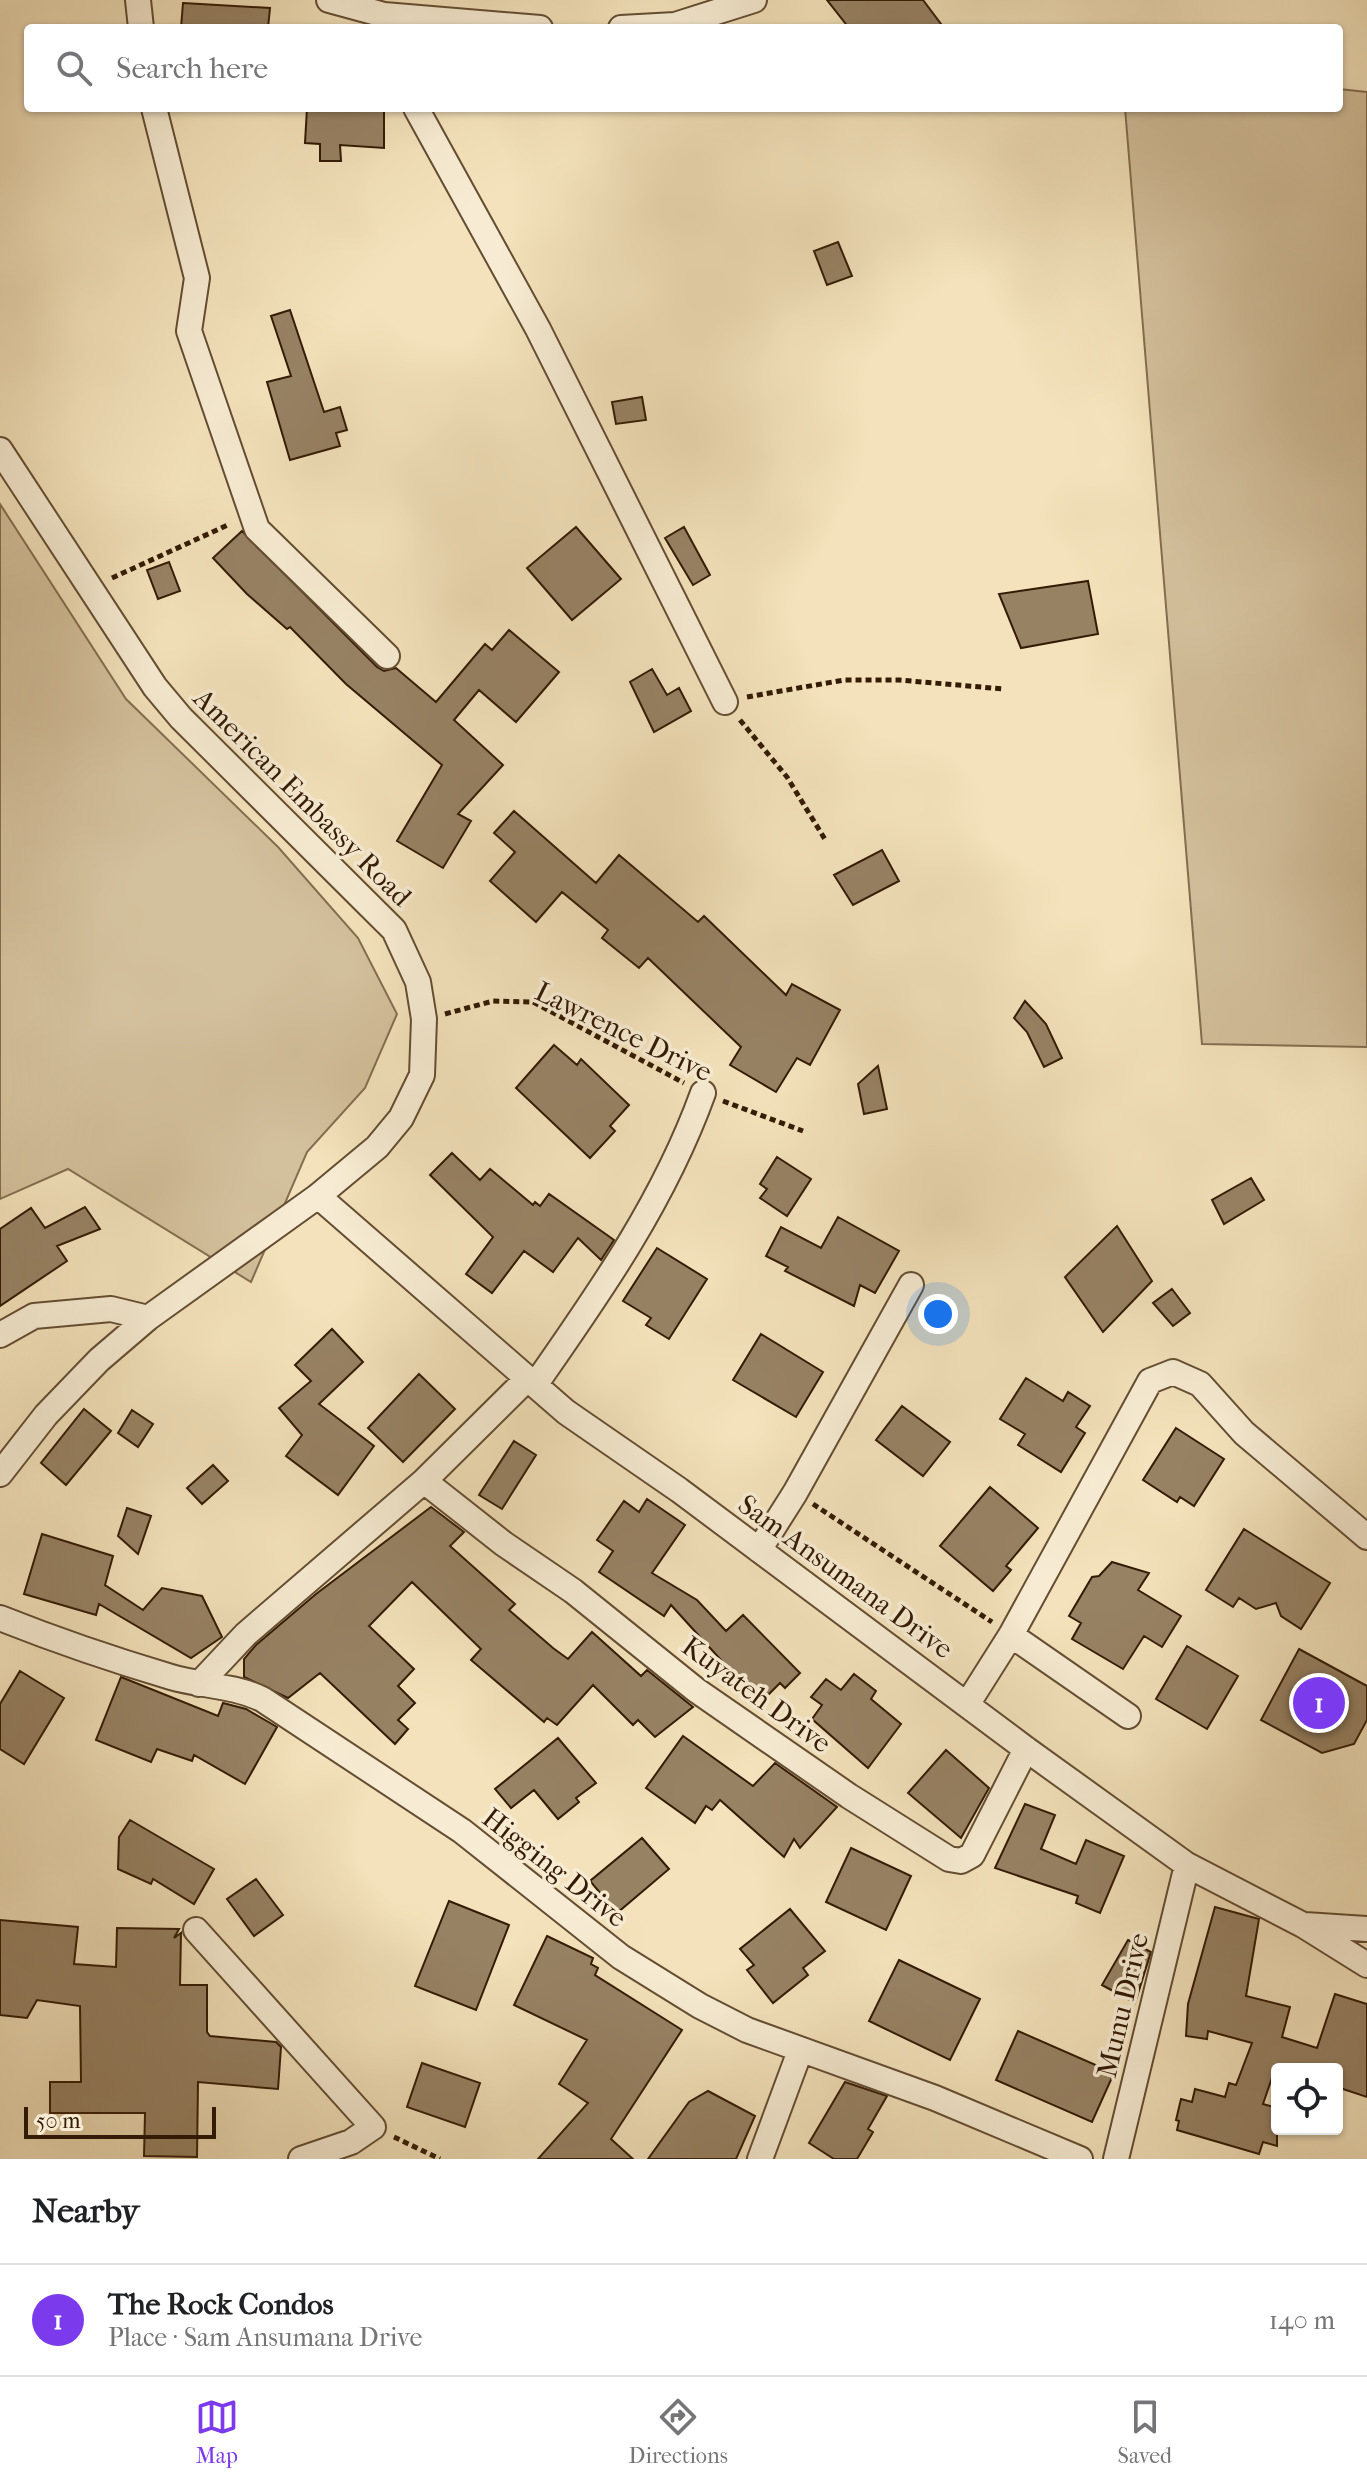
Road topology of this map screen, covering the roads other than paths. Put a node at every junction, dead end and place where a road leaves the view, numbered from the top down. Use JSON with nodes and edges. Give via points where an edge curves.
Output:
{"nodes":[{"id":1,"x":138,"y":0,"type":"edge"},
{"id":2,"x":329,"y":0,"type":"edge"},
{"id":3,"x":740,"y":2,"type":"edge"},
{"id":4,"x":385,"y":21,"type":"edge"},
{"id":5,"x":141,"y":24,"type":"edge"},
{"id":6,"x":451,"y":24,"type":"edge"},
{"id":7,"x":678,"y":24,"type":"edge"},
{"id":8,"x":155,"y":112,"type":"edge"},
{"id":9,"x":418,"y":112,"type":"edge"},
{"id":10,"x":0,"y":450,"type":"edge"},
{"id":11,"x":387,"y":656,"type":"dead end"},
{"id":12,"x":725,"y":702,"type":"road end"},
{"id":13,"x":703,"y":1093,"type":"road end"},
{"id":14,"x":318,"y":1196,"type":"junction"},
{"id":15,"x":911,"y":1285,"type":"dead end"},
{"id":16,"x":148,"y":1318,"type":"junction"},
{"id":17,"x":0,"y":1335,"type":"edge"},
{"id":18,"x":532,"y":1382,"type":"junction"},
{"id":19,"x":0,"y":1474,"type":"edge"},
{"id":20,"x":424,"y":1481,"type":"junction"},
{"id":21,"x":1367,"y":1537,"type":"edge"},
{"id":22,"x":759,"y":1550,"type":"junction"},
{"id":23,"x":0,"y":1618,"type":"edge"},
{"id":24,"x":1011,"y":1635,"type":"junction"},
{"id":25,"x":199,"y":1684,"type":"junction"},
{"id":26,"x":968,"y":1703,"type":"junction"},
{"id":27,"x":1128,"y":1716,"type":"dead end"},
{"id":28,"x":1026,"y":1749,"type":"junction"},
{"id":29,"x":1187,"y":1865,"type":"junction"},
{"id":30,"x":1303,"y":1925,"type":"junction"},
{"id":31,"x":1367,"y":1929,"type":"edge"},
{"id":32,"x":196,"y":1930,"type":"dead end"},
{"id":33,"x":1367,"y":1965,"type":"edge"},
{"id":34,"x":800,"y":2051,"type":"junction"},
{"id":35,"x":301,"y":2159,"type":"edge"},
{"id":36,"x":760,"y":2159,"type":"edge"},
{"id":37,"x":1080,"y":2159,"type":"edge"},
{"id":38,"x":1116,"y":2159,"type":"edge"}],
"edges":[{"from":1,"to":5,"type":"street"},
{"from":2,"to":4,"type":"street"},
{"from":3,"to":7,"type":"street"},
{"from":4,"to":6,"type":"street"},
{"from":8,"to":11,"type":"street","via":[[197,278],[189,331],[252,514],[268,543]]},
{"from":9,"to":12,"type":"street","via":[[538,329]]},
{"from":10,"to":14,"type":"street","name":"American Embassy Road","via":[[155,687],[394,930],[418,982],[424,1019],[422,1075],[401,1118],[377,1147]]},
{"from":13,"to":18,"type":"street","via":[[649,1214],[617,1267]]},
{"from":14,"to":16,"type":"street","name":"American Embassy Road"},
{"from":14,"to":18,"type":"street","name":"Sam Ansumana Drive"},
{"from":15,"to":22,"type":"street"},
{"from":16,"to":17,"type":"street","via":[[111,1309],[34,1316]]},
{"from":16,"to":19,"type":"street","name":"American Embassy Road","via":[[67,1393]]},
{"from":18,"to":20,"type":"street"},
{"from":18,"to":22,"type":"street","name":"Sam Ansumana Drive"},
{"from":20,"to":25,"type":"street","via":[[246,1634]]},
{"from":20,"to":28,"type":"street","name":"Kuyateh Drive","via":[[696,1690],[949,1859],[961,1861],[972,1855]]},
{"from":21,"to":24,"type":"street","via":[[1244,1433],[1200,1384],[1167,1372],[1150,1381]]},
{"from":22,"to":26,"type":"street","name":"Sam Ansumana Drive"},
{"from":23,"to":25,"type":"street","name":"Higging Drive"},
{"from":24,"to":26,"type":"street"},
{"from":24,"to":27,"type":"street"},
{"from":25,"to":34,"type":"street","name":"Higging Drive","via":[[262,1699],[462,1831],[621,1957],[700,2006]]},
{"from":26,"to":28,"type":"street","name":"Sam Ansumana Drive"},
{"from":28,"to":29,"type":"street","name":"Sam Ansumana Drive"},
{"from":29,"to":30,"type":"street","name":"Sam Ansumana Drive"},
{"from":29,"to":38,"type":"street","name":"Munu Drive"},
{"from":30,"to":31,"type":"street"},
{"from":30,"to":33,"type":"street","name":"Sam Ansumana Drive"},
{"from":32,"to":35,"type":"street","via":[[373,2127],[351,2142]]},
{"from":34,"to":36,"type":"street"},
{"from":34,"to":37,"type":"street","name":"Higging Drive","via":[[935,2098]]}]}
